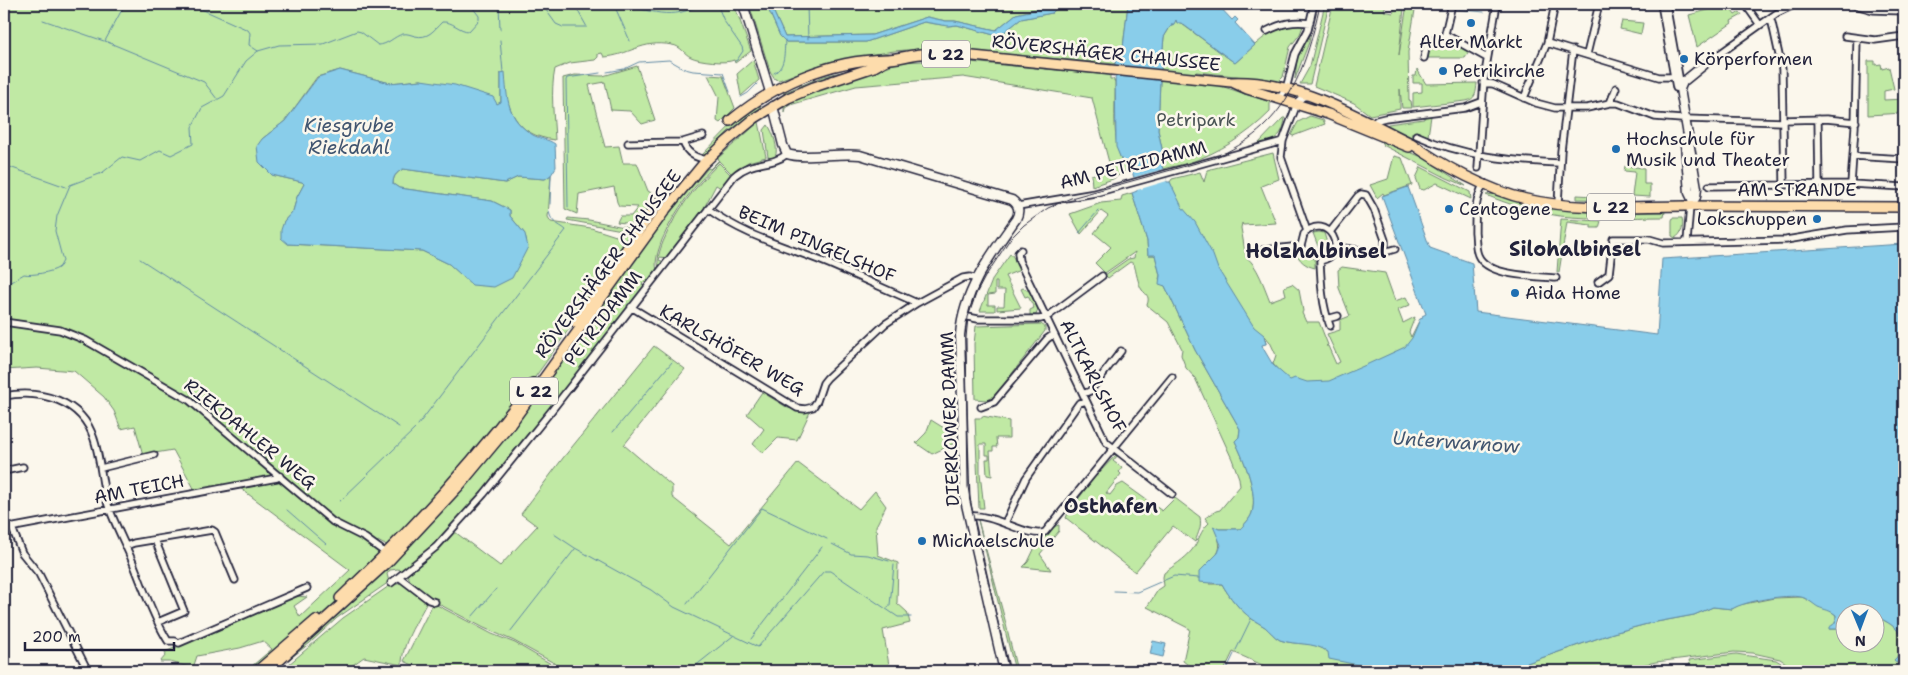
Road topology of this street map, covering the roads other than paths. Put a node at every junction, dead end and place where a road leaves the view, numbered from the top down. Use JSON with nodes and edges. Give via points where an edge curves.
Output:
{"nodes":[{"id":1,"x":743,"y":4,"type":"edge"},
{"id":2,"x":1314,"y":4,"type":"edge"},
{"id":3,"x":1452,"y":4,"type":"edge"},
{"id":4,"x":1497,"y":4,"type":"edge"},
{"id":5,"x":1555,"y":4,"type":"edge"},
{"id":6,"x":1599,"y":4,"type":"edge"},
{"id":7,"x":1661,"y":4,"type":"edge"},
{"id":8,"x":1666,"y":4,"type":"edge"},
{"id":9,"x":1745,"y":4,"type":"edge"},
{"id":10,"x":1796,"y":4,"type":"edge"},
{"id":11,"x":1851,"y":4,"type":"edge"},
{"id":12,"x":1904,"y":11,"type":"edge"},
{"id":13,"x":1769,"y":19,"type":"junction"},
{"id":14,"x":1310,"y":23,"type":"junction"},
{"id":15,"x":1760,"y":25,"type":"junction"},
{"id":16,"x":1267,"y":31,"type":"dead end"},
{"id":17,"x":1446,"y":35,"type":"junction"},
{"id":18,"x":1845,"y":36,"type":"dead end"},
{"id":19,"x":1904,"y":36,"type":"edge"},
{"id":20,"x":1857,"y":39,"type":"junction"},
{"id":21,"x":1547,"y":43,"type":"junction"},
{"id":22,"x":1573,"y":50,"type":"junction"},
{"id":23,"x":1587,"y":54,"type":"junction"},
{"id":24,"x":1424,"y":58,"type":"dead end"},
{"id":25,"x":1487,"y":58,"type":"junction"},
{"id":26,"x":888,"y":59,"type":"junction"},
{"id":27,"x":1704,"y":65,"type":"joint"},
{"id":28,"x":1680,"y":79,"type":"junction"},
{"id":29,"x":1231,"y":82,"type":"junction"},
{"id":30,"x":1483,"y":83,"type":"junction"},
{"id":31,"x":1616,"y":88,"type":"dead end"},
{"id":32,"x":1286,"y":89,"type":"junction"},
{"id":33,"x":770,"y":92,"type":"junction"},
{"id":34,"x":1309,"y":96,"type":"junction"},
{"id":35,"x":1272,"y":97,"type":"junction"},
{"id":36,"x":1524,"y":98,"type":"junction"},
{"id":37,"x":1481,"y":102,"type":"junction"},
{"id":38,"x":1610,"y":103,"type":"junction"},
{"id":39,"x":1297,"y":104,"type":"junction"},
{"id":40,"x":773,"y":106,"type":"junction"},
{"id":41,"x":1566,"y":109,"type":"junction"},
{"id":42,"x":1685,"y":119,"type":"junction"},
{"id":43,"x":1818,"y":119,"type":"junction"},
{"id":44,"x":730,"y":121,"type":"dead end"},
{"id":45,"x":1783,"y":121,"type":"junction"},
{"id":46,"x":1856,"y":122,"type":"junction"},
{"id":47,"x":1372,"y":124,"type":"junction"},
{"id":48,"x":1357,"y":125,"type":"junction"},
{"id":49,"x":1416,"y":135,"type":"dead end"},
{"id":50,"x":703,"y":136,"type":"dead end"},
{"id":51,"x":1283,"y":141,"type":"junction"},
{"id":52,"x":683,"y":142,"type":"junction"},
{"id":53,"x":628,"y":143,"type":"dead end"},
{"id":54,"x":1421,"y":150,"type":"junction"},
{"id":55,"x":787,"y":154,"type":"junction"},
{"id":56,"x":1479,"y":155,"type":"junction"},
{"id":57,"x":1853,"y":156,"type":"junction"},
{"id":58,"x":1904,"y":158,"type":"edge"},
{"id":59,"x":708,"y":160,"type":"junction"},
{"id":60,"x":1559,"y":163,"type":"junction"},
{"id":61,"x":1478,"y":168,"type":"dead end"},
{"id":62,"x":1484,"y":183,"type":"junction"},
{"id":63,"x":1851,"y":184,"type":"junction"},
{"id":64,"x":1784,"y":185,"type":"junction"},
{"id":65,"x":1819,"y":185,"type":"junction"},
{"id":66,"x":1710,"y":186,"type":"dead end"},
{"id":67,"x":1904,"y":188,"type":"edge"},
{"id":68,"x":660,"y":200,"type":"dead end"},
{"id":69,"x":1691,"y":203,"type":"junction"},
{"id":70,"x":1558,"y":204,"type":"junction"},
{"id":71,"x":1018,"y":206,"type":"junction"},
{"id":72,"x":1904,"y":207,"type":"edge"},
{"id":73,"x":708,"y":209,"type":"junction"},
{"id":74,"x":1904,"y":227,"type":"edge"},
{"id":75,"x":1307,"y":231,"type":"junction"},
{"id":76,"x":1330,"y":232,"type":"junction"},
{"id":77,"x":1687,"y":242,"type":"junction"},
{"id":78,"x":1335,"y":248,"type":"junction"},
{"id":79,"x":1395,"y":249,"type":"dead end"},
{"id":80,"x":1021,"y":250,"type":"dead end"},
{"id":81,"x":1255,"y":251,"type":"dead end"},
{"id":82,"x":1381,"y":253,"type":"junction"},
{"id":83,"x":1102,"y":276,"type":"dead end"},
{"id":84,"x":977,"y":278,"type":"junction"},
{"id":85,"x":1556,"y":278,"type":"dead end"},
{"id":86,"x":1598,"y":282,"type":"dead end"},
{"id":87,"x":919,"y":302,"type":"junction"},
{"id":88,"x":631,"y":307,"type":"junction"},
{"id":89,"x":963,"y":316,"type":"junction"},
{"id":90,"x":1338,"y":316,"type":"dead end"},
{"id":91,"x":1046,"y":317,"type":"junction"},
{"id":92,"x":1327,"y":319,"type":"junction"},
{"id":93,"x":4,"y":322,"type":"edge"},
{"id":94,"x":1330,"y":326,"type":"dead end"},
{"id":95,"x":1054,"y":334,"type":"junction"},
{"id":96,"x":1121,"y":351,"type":"dead end"},
{"id":97,"x":1172,"y":377,"type":"dead end"},
{"id":98,"x":4,"y":396,"type":"edge"},
{"id":99,"x":1084,"y":397,"type":"junction"},
{"id":100,"x":981,"y":407,"type":"dead end"},
{"id":101,"x":1114,"y":448,"type":"junction"},
{"id":102,"x":154,"y":456,"type":"dead end"},
{"id":103,"x":23,"y":467,"type":"dead end"},
{"id":104,"x":100,"y":468,"type":"junction"},
{"id":105,"x":4,"y":471,"type":"edge"},
{"id":106,"x":280,"y":476,"type":"junction"},
{"id":107,"x":1172,"y":494,"type":"dead end"},
{"id":108,"x":110,"y":510,"type":"junction"},
{"id":109,"x":969,"y":516,"type":"junction"},
{"id":110,"x":4,"y":522,"type":"edge"},
{"id":111,"x":1005,"y":523,"type":"junction"},
{"id":112,"x":12,"y":528,"type":"junction"},
{"id":113,"x":4,"y":529,"type":"edge"},
{"id":114,"x":155,"y":540,"type":"junction"},
{"id":115,"x":126,"y":546,"type":"junction"},
{"id":116,"x":387,"y":554,"type":"junction"},
{"id":117,"x":399,"y":577,"type":"junction"},
{"id":118,"x":236,"y":580,"type":"dead end"},
{"id":119,"x":390,"y":583,"type":"dead end"},
{"id":120,"x":307,"y":588,"type":"dead end"},
{"id":121,"x":435,"y":602,"type":"dead end"},
{"id":122,"x":158,"y":622,"type":"junction"},
{"id":123,"x":88,"y":671,"type":"edge"},
{"id":124,"x":257,"y":671,"type":"edge"},
{"id":125,"x":268,"y":671,"type":"edge"},
{"id":126,"x":1004,"y":671,"type":"edge"}],
"edges":[{"from":1,"to":33,"type":"street"},
{"from":2,"to":14,"type":"street"},
{"from":3,"to":17,"type":"street"},
{"from":4,"to":25,"type":"street"},
{"from":5,"to":21,"type":"street"},
{"from":6,"to":23,"type":"street"},
{"from":7,"to":28,"type":"street"},
{"from":8,"to":28,"type":"street"},
{"from":9,"to":15,"type":"street"},
{"from":10,"to":13,"type":"street"},
{"from":11,"to":12,"type":"street","via":[[1873,10]]},
{"from":13,"to":15,"type":"street"},
{"from":13,"to":45,"type":"street","via":[[1781,62]]},
{"from":14,"to":16,"type":"street","via":[[1290,22]]},
{"from":14,"to":32,"type":"street","via":[[1292,60]]},
{"from":15,"to":27,"type":"street"},
{"from":17,"to":24,"type":"street","via":[[1442,43],[1428,39]]},
{"from":17,"to":25,"type":"street"},
{"from":18,"to":20,"type":"street"},
{"from":19,"to":20,"type":"street"},
{"from":20,"to":46,"type":"street"},
{"from":21,"to":22,"type":"street"},
{"from":21,"to":36,"type":"street"},
{"from":22,"to":23,"type":"street"},
{"from":22,"to":41,"type":"street"},
{"from":23,"to":28,"type":"street","via":[[1659,77]]},
{"from":25,"to":30,"type":"street"},
{"from":26,"to":29,"type":"main road","name":"RÖVERSHÄGER CHAUSSEE","number":"L 22","via":[[940,54]]},
{"from":26,"to":33,"type":"main road","name":"RÖVERSHÄGER CHAUSSEE","number":"L 22","via":[[874,58],[833,66]]},
{"from":26,"to":40,"type":"main road","name":"RÖVERSHÄGER CHAUSSEE","number":"L 22"},
{"from":27,"to":28,"type":"street"},
{"from":28,"to":42,"type":"street","via":[[1678,89]]},
{"from":29,"to":32,"type":"main road","name":"RÖVERSHÄGER CHAUSSEE","number":"L 22","via":[[1248,81]]},
{"from":29,"to":35,"type":"main road","name":"RÖVERSHÄGER CHAUSSEE","number":"L 22"},
{"from":30,"to":36,"type":"street"},
{"from":30,"to":37,"type":"street"},
{"from":31,"to":38,"type":"street"},
{"from":32,"to":34,"type":"main road","name":"AM STRANDE","number":"L 22"},
{"from":32,"to":35,"type":"street","via":[[1281,96]]},
{"from":32,"to":39,"type":"street"},
{"from":33,"to":40,"type":"main road"},
{"from":33,"to":44,"type":"main road","name":"RÖVERSHÄGER CHAUSSEE","number":"L 22"},
{"from":34,"to":39,"type":"street","via":[[1300,98]]},
{"from":34,"to":47,"type":"main road","name":"AM STRANDE","number":"L 22"},
{"from":35,"to":39,"type":"main road","name":"AM STRANDE","number":"L 22"},
{"from":36,"to":41,"type":"street"},
{"from":37,"to":47,"type":"street","via":[[1465,108],[1385,118]]},
{"from":37,"to":56,"type":"street"},
{"from":38,"to":41,"type":"street"},
{"from":38,"to":42,"type":"street","via":[[1626,105],[1655,117]]},
{"from":39,"to":48,"type":"main road","name":"AM STRANDE","number":"L 22"},
{"from":39,"to":51,"type":"street"},
{"from":40,"to":55,"type":"street"},
{"from":40,"to":59,"type":"main road","name":"RÖVERSHÄGER CHAUSSEE","number":"L 22","via":[[738,131]]},
{"from":41,"to":60,"type":"street"},
{"from":42,"to":45,"type":"street"},
{"from":42,"to":69,"type":"street"},
{"from":43,"to":45,"type":"street"},
{"from":43,"to":46,"type":"street"},
{"from":43,"to":65,"type":"street"},
{"from":45,"to":64,"type":"street"},
{"from":46,"to":57,"type":"street"},
{"from":47,"to":48,"type":"main road","name":"AM STRANDE"},
{"from":47,"to":54,"type":"main road","name":"AM STRANDE","number":"L 22"},
{"from":48,"to":54,"type":"main road","name":"AM STRANDE","number":"L 22","via":[[1391,141]]},
{"from":49,"to":56,"type":"street"},
{"from":50,"to":52,"type":"street"},
{"from":51,"to":71,"type":"street","name":"AM PETRIDAMM","via":[[1074,197]]},
{"from":51,"to":75,"type":"street","via":[[1282,164]]},
{"from":52,"to":53,"type":"street"},
{"from":52,"to":59,"type":"street","via":[[694,156]]},
{"from":54,"to":62,"type":"main road","name":"AM STRANDE","number":"L 22"},
{"from":55,"to":71,"type":"street","name":"PETRIDAMM","via":[[797,157],[860,155],[1012,200]]},
{"from":55,"to":73,"type":"street","name":"PETRIDAMM","via":[[779,160],[754,164],[738,172]]},
{"from":56,"to":60,"type":"street"},
{"from":56,"to":61,"type":"street"},
{"from":57,"to":58,"type":"street"},
{"from":57,"to":63,"type":"street"},
{"from":59,"to":125,"type":"main road","name":"RÖVERSHÄGER CHAUSSEE","number":"L 22","via":[[654,225],[510,425],[460,485],[388,562]]},
{"from":60,"to":70,"type":"street"},
{"from":62,"to":70,"type":"main road","name":"AM STRANDE","number":"L 22","via":[[1524,199]]},
{"from":62,"to":85,"type":"street","via":[[1475,203],[1478,257],[1496,270]]},
{"from":63,"to":65,"type":"street"},
{"from":63,"to":67,"type":"street"},
{"from":64,"to":65,"type":"street"},
{"from":64,"to":66,"type":"street"},
{"from":68,"to":116,"type":"main road","name":"RÖVERSHÄGER CHAUSSEE","number":"L 22","via":[[570,332],[504,421],[455,481]]},
{"from":69,"to":70,"type":"main road","name":"AM STRANDE","number":"L 22","via":[[1599,207]]},
{"from":69,"to":72,"type":"main road","name":"AM STRANDE","number":"L 22"},
{"from":69,"to":77,"type":"street"},
{"from":71,"to":84,"type":"street","name":"DIERKOWER DAMM","via":[[1016,219]]},
{"from":73,"to":87,"type":"street","name":"BEIM PINGELSHOF","via":[[753,236]]},
{"from":73,"to":88,"type":"street","name":"PETRIDAMM"},
{"from":74,"to":77,"type":"street","via":[[1847,230],[1786,240]]},
{"from":75,"to":76,"type":"street","via":[[1316,227]]},
{"from":75,"to":81,"type":"street","via":[[1301,246]]},
{"from":76,"to":78,"type":"street"},
{"from":76,"to":82,"type":"street","via":[[1358,196],[1366,195],[1385,240]]},
{"from":77,"to":86,"type":"street","via":[[1613,239],[1608,274]]},
{"from":78,"to":82,"type":"street"},
{"from":78,"to":92,"type":"street","via":[[1331,256],[1320,261]]},
{"from":79,"to":82,"type":"street"},
{"from":80,"to":91,"type":"street","name":"ALTKARLSHOF","via":[[1019,261]]},
{"from":83,"to":91,"type":"street"},
{"from":84,"to":87,"type":"street","via":[[965,278]]},
{"from":84,"to":89,"type":"street","name":"DIERKOWER DAMM"},
{"from":87,"to":88,"type":"street","name":"KARLSHÖFER WEG","via":[[884,324],[827,378],[813,407],[805,409],[797,408]]},
{"from":88,"to":117,"type":"street","name":"PETRIDAMM","via":[[477,502],[445,539]]},
{"from":89,"to":91,"type":"street","via":[[978,320]]},
{"from":89,"to":109,"type":"street","name":"DIERKOWER DAMM","via":[[960,347],[964,484]]},
{"from":90,"to":92,"type":"street"},
{"from":91,"to":95,"type":"street","name":"ALTKARLSHOF"},
{"from":92,"to":94,"type":"street"},
{"from":93,"to":106,"type":"street","name":"RIEKDAHLER WEG","via":[[60,330],[85,340],[189,400]]},
{"from":95,"to":99,"type":"street","name":"ALTKARLSHOF"},
{"from":95,"to":100,"type":"street","via":[[994,402]]},
{"from":96,"to":99,"type":"street"},
{"from":97,"to":101,"type":"street"},
{"from":98,"to":104,"type":"street","via":[[44,396],[73,408],[90,429]]},
{"from":99,"to":101,"type":"street","name":"ALTKARLSHOF","via":[[1106,442]]},
{"from":99,"to":111,"type":"street","via":[[1026,478]]},
{"from":101,"to":107,"type":"street","name":"ALTKARLSHOF"},
{"from":101,"to":111,"type":"street","via":[[1045,532],[1032,533]]},
{"from":102,"to":104,"type":"street"},
{"from":103,"to":105,"type":"street"},
{"from":104,"to":108,"type":"street"},
{"from":106,"to":108,"type":"street","name":"AM TEICH"},
{"from":106,"to":116,"type":"street","name":"RIEKDAHLER WEG","via":[[332,522],[365,538]]},
{"from":108,"to":112,"type":"street","name":"AM TEICH"},
{"from":108,"to":115,"type":"street"},
{"from":109,"to":111,"type":"street","via":[[982,515]]},
{"from":109,"to":126,"type":"street","name":"DIERKOWER DAMM"},
{"from":110,"to":112,"type":"street"},
{"from":112,"to":113,"type":"street","name":"AM TEICH"},
{"from":112,"to":123,"type":"street","via":[[22,553],[39,574]]},
{"from":114,"to":115,"type":"street"},
{"from":114,"to":118,"type":"street","via":[[212,530]]},
{"from":114,"to":122,"type":"street","via":[[184,611]]},
{"from":115,"to":122,"type":"street"},
{"from":116,"to":124,"type":"main road","name":"RÖVERSHÄGER CHAUSSEE","number":"L 22","via":[[322,616]]},
{"from":117,"to":119,"type":"street","name":"PETRIDAMM"},
{"from":117,"to":121,"type":"street"},
{"from":120,"to":122,"type":"street","via":[[179,643],[168,641]]}]}
